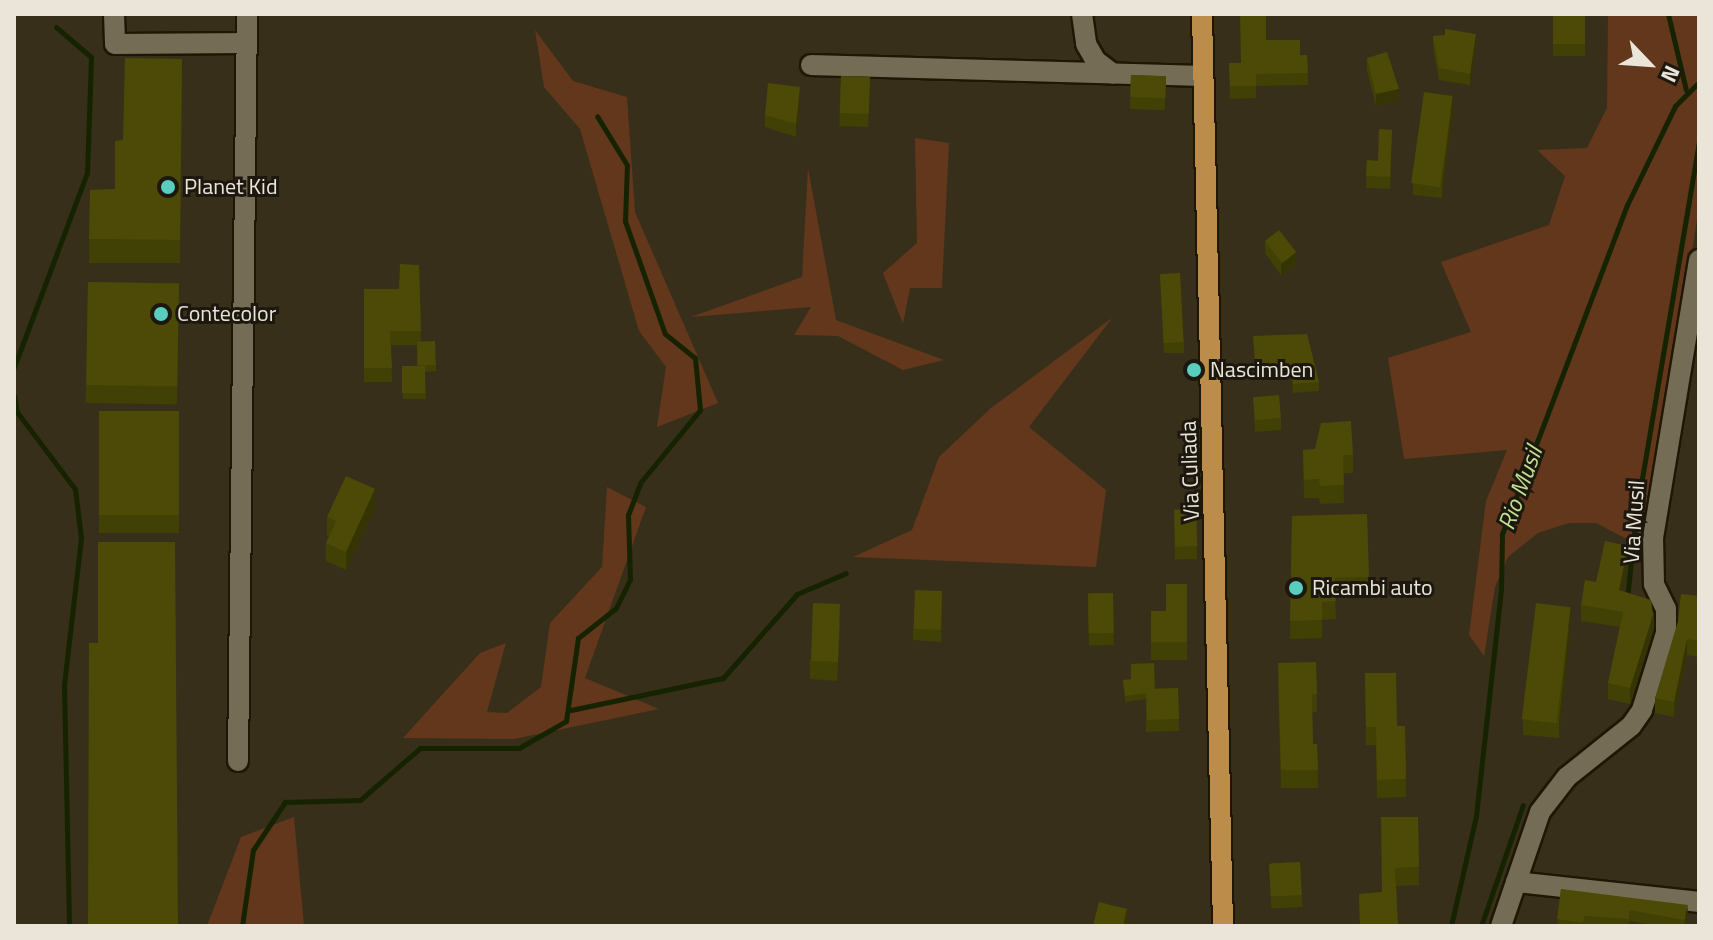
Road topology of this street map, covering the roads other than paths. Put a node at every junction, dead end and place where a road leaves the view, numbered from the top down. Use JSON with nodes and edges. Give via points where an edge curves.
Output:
{"nodes":[{"id":1,"x":114,"y":14,"type":"edge"},
{"id":2,"x":247,"y":14,"type":"edge"},
{"id":3,"x":1082,"y":14,"type":"edge"},
{"id":4,"x":1202,"y":14,"type":"edge"},
{"id":5,"x":247,"y":43,"type":"junction"},
{"id":6,"x":811,"y":65,"type":"dead end"},
{"id":7,"x":1113,"y":74,"type":"junction"},
{"id":8,"x":1203,"y":76,"type":"junction"},
{"id":9,"x":1699,"y":260,"type":"edge"},
{"id":10,"x":238,"y":761,"type":"dead end"},
{"id":11,"x":1516,"y":882,"type":"junction"},
{"id":12,"x":1699,"y":902,"type":"edge"},
{"id":13,"x":1223,"y":926,"type":"edge"},
{"id":14,"x":1501,"y":926,"type":"edge"}],
"edges":[{"from":1,"to":5,"type":"street","via":[[115,44]]},
{"from":2,"to":5,"type":"street"},
{"from":3,"to":7,"type":"street","via":[[1086,44]]},
{"from":4,"to":8,"type":"main road","name":"Via Culiada"},
{"from":5,"to":10,"type":"street"},
{"from":6,"to":7,"type":"street"},
{"from":7,"to":8,"type":"street"},
{"from":8,"to":13,"type":"main road","name":"Via Culiada"},
{"from":9,"to":11,"type":"street","name":"Via Musil","via":[[1653,538],[1654,584],[1666,609],[1666,633],[1642,710],[1631,726],[1567,777],[1540,812]]},
{"from":11,"to":12,"type":"street"},
{"from":11,"to":14,"type":"street","name":"Via Musil"}]}
